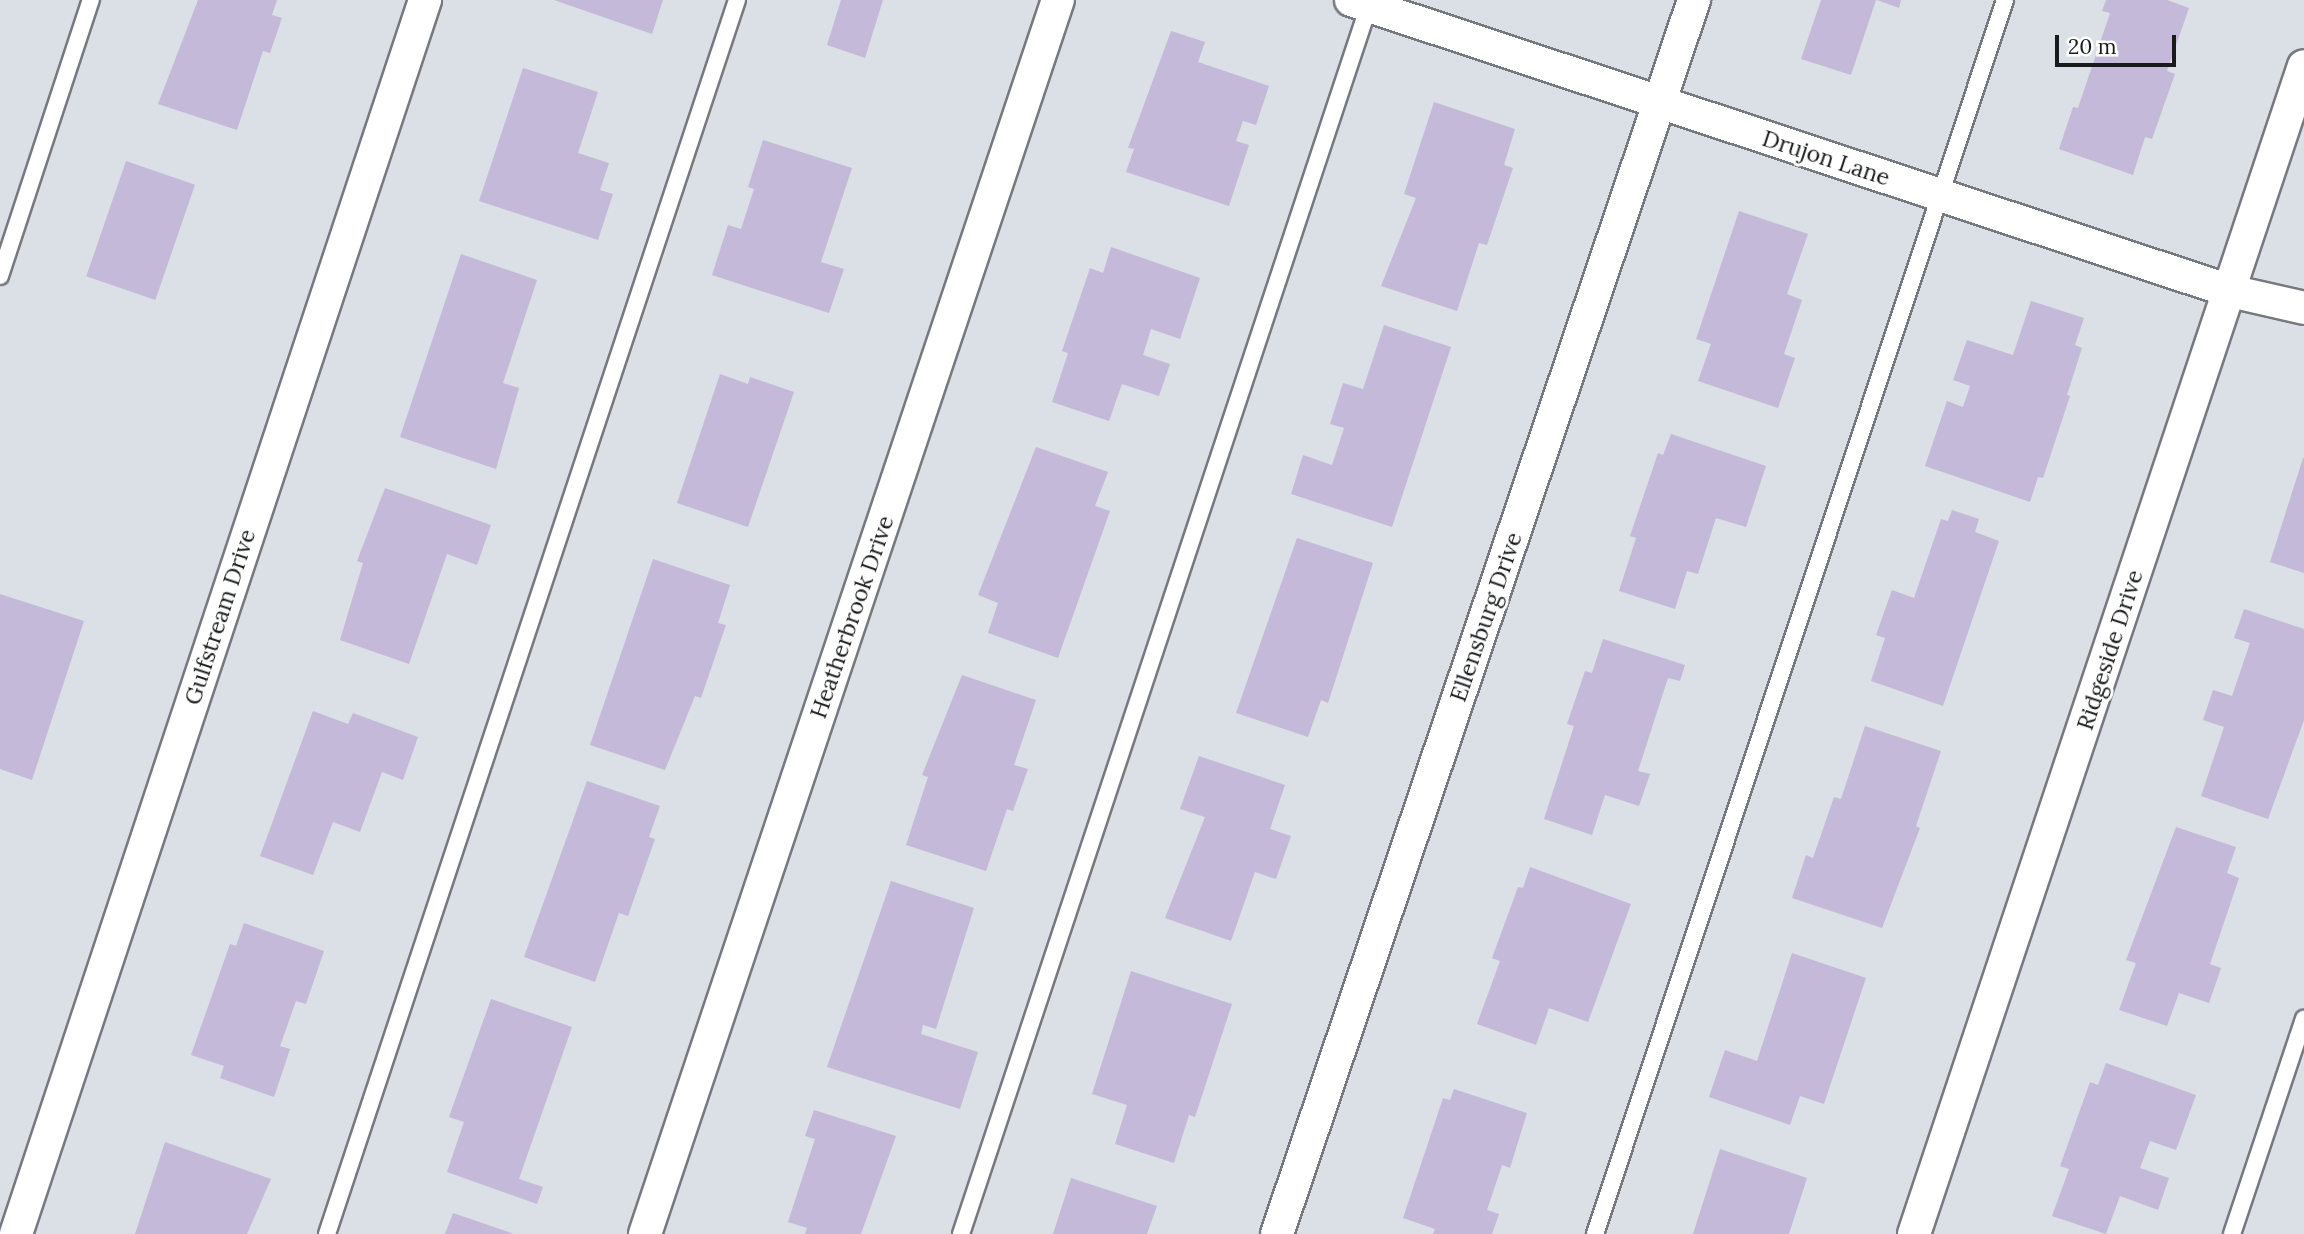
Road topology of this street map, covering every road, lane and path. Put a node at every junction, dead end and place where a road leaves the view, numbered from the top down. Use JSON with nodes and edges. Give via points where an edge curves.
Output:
{"nodes":[{"id":1,"x":91,"y":0,"type":"edge"},
{"id":2,"x":425,"y":0,"type":"edge"},
{"id":3,"x":737,"y":0,"type":"edge"},
{"id":4,"x":1058,"y":0,"type":"edge"},
{"id":5,"x":1694,"y":0,"type":"edge"},
{"id":6,"x":2005,"y":0,"type":"edge"},
{"id":7,"x":1364,"y":2,"type":"edge"},
{"id":8,"x":2304,"y":66,"type":"edge"},
{"id":9,"x":1660,"y":103,"type":"junction"},
{"id":10,"x":1940,"y":195,"type":"junction"},
{"id":11,"x":0,"y":276,"type":"edge"},
{"id":12,"x":2230,"y":291,"type":"junction"},
{"id":13,"x":2304,"y":308,"type":"edge"},
{"id":14,"x":2304,"y":1019,"type":"edge"},
{"id":15,"x":16,"y":1234,"type":"edge"},
{"id":16,"x":327,"y":1234,"type":"edge"},
{"id":17,"x":645,"y":1234,"type":"edge"},
{"id":18,"x":961,"y":1234,"type":"edge"},
{"id":19,"x":1277,"y":1234,"type":"edge"},
{"id":20,"x":1595,"y":1234,"type":"edge"},
{"id":21,"x":1914,"y":1234,"type":"edge"},
{"id":22,"x":2232,"y":1234,"type":"edge"}],
"edges":[{"from":1,"to":11,"type":"lane"},
{"from":2,"to":15,"type":"street","name":"Gulfstream Drive"},
{"from":3,"to":16,"type":"lane"},
{"from":4,"to":17,"type":"street","name":"Heatherbrook Drive"},
{"from":5,"to":9,"type":"street","name":"Ellensburg Drive"},
{"from":6,"to":10,"type":"lane"},
{"from":7,"to":9,"type":"street","name":"Drujon Lane"},
{"from":7,"to":18,"type":"lane"},
{"from":8,"to":12,"type":"street","name":"Ridgeside Drive"},
{"from":9,"to":10,"type":"street","name":"Drujon Lane"},
{"from":9,"to":19,"type":"street","name":"Ellensburg Drive"},
{"from":10,"to":12,"type":"street","name":"Drujon Lane"},
{"from":10,"to":20,"type":"lane"},
{"from":12,"to":13,"type":"street","name":"Drujon Lane"},
{"from":12,"to":21,"type":"street","name":"Ridgeside Drive"},
{"from":14,"to":22,"type":"lane"}]}
